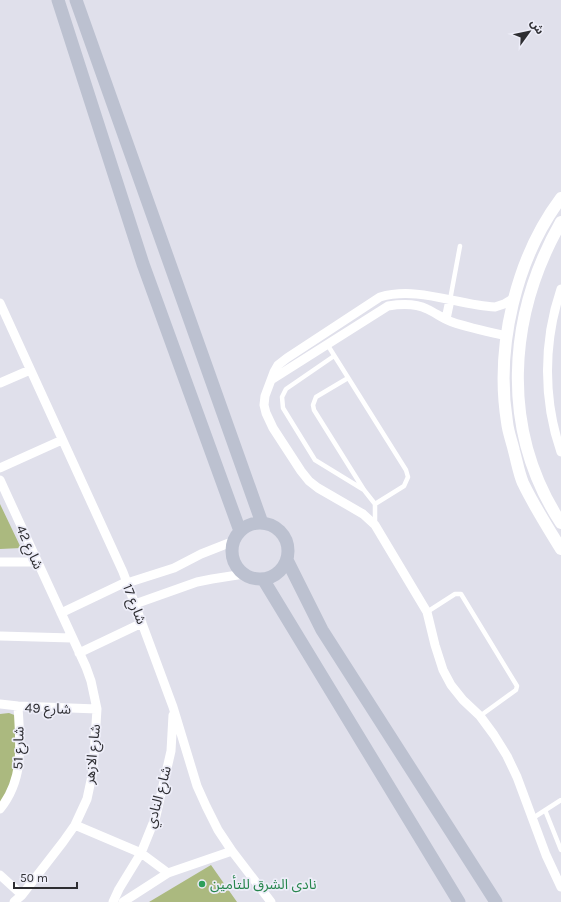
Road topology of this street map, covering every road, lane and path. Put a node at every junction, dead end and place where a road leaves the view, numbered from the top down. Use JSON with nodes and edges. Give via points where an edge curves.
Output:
{"nodes":[{"id":1,"x":58,"y":0,"type":"edge"},
{"id":2,"x":76,"y":0,"type":"edge"},
{"id":3,"x":561,"y":198,"type":"edge"},
{"id":4,"x":561,"y":222,"type":"edge"},
{"id":5,"x":460,"y":246,"type":"dead end"},
{"id":6,"x":561,"y":289,"type":"edge"},
{"id":7,"x":514,"y":298,"type":"junction"},
{"id":8,"x":450,"y":300,"type":"junction"},
{"id":9,"x":528,"y":302,"type":"junction"},
{"id":10,"x":0,"y":303,"type":"edge"},
{"id":11,"x":446,"y":319,"type":"junction"},
{"id":12,"x":321,"y":335,"type":"junction"},
{"id":13,"x":506,"y":336,"type":"junction"},
{"id":14,"x":327,"y":344,"type":"junction"},
{"id":15,"x":334,"y":356,"type":"junction"},
{"id":16,"x":30,"y":370,"type":"junction"},
{"id":17,"x":348,"y":378,"type":"junction"},
{"id":18,"x":271,"y":380,"type":"junction"},
{"id":19,"x":0,"y":383,"type":"edge"},
{"id":20,"x":62,"y":440,"type":"junction"},
{"id":21,"x":561,"y":452,"type":"edge"},
{"id":22,"x":0,"y":468,"type":"edge"},
{"id":23,"x":0,"y":480,"type":"edge"},
{"id":24,"x":364,"y":490,"type":"junction"},
{"id":25,"x":375,"y":504,"type":"junction"},
{"id":26,"x":262,"y":523,"type":"junction"},
{"id":27,"x":561,"y":523,"type":"edge"},
{"id":28,"x":545,"y":524,"type":"junction"},
{"id":29,"x":375,"y":526,"type":"junction"},
{"id":30,"x":237,"y":536,"type":"junction"},
{"id":31,"x":561,"y":538,"type":"edge"},
{"id":32,"x":561,"y":549,"type":"edge"},
{"id":33,"x":287,"y":560,"type":"junction"},
{"id":34,"x":0,"y":562,"type":"edge"},
{"id":35,"x":37,"y":562,"type":"junction"},
{"id":36,"x":244,"y":574,"type":"junction"},
{"id":37,"x":263,"y":580,"type":"junction"},
{"id":38,"x":127,"y":582,"type":"junction"},
{"id":39,"x":135,"y":604,"type":"junction"},
{"id":40,"x":427,"y":612,"type":"junction"},
{"id":41,"x":61,"y":613,"type":"junction"},
{"id":42,"x":142,"y":622,"type":"junction"},
{"id":43,"x":0,"y":636,"type":"edge"},
{"id":44,"x":72,"y":638,"type":"junction"},
{"id":45,"x":79,"y":653,"type":"junction"},
{"id":46,"x":0,"y":704,"type":"edge"},
{"id":47,"x":18,"y":706,"type":"junction"},
{"id":48,"x":174,"y":707,"type":"junction"},
{"id":49,"x":97,"y":709,"type":"junction"},
{"id":50,"x":480,"y":716,"type":"junction"},
{"id":51,"x":561,"y":800,"type":"edge"},
{"id":52,"x":0,"y":809,"type":"edge"},
{"id":53,"x":545,"y":810,"type":"junction"},
{"id":54,"x":533,"y":818,"type":"junction"},
{"id":55,"x":75,"y":825,"type":"junction"},
{"id":56,"x":561,"y":850,"type":"edge"},
{"id":57,"x":232,"y":851,"type":"junction"},
{"id":58,"x":141,"y":853,"type":"junction"},
{"id":59,"x":168,"y":874,"type":"junction"},
{"id":60,"x":0,"y":875,"type":"edge"},
{"id":61,"x":561,"y":887,"type":"edge"},
{"id":62,"x":22,"y":895,"type":"junction"},
{"id":63,"x":14,"y":902,"type":"edge"},
{"id":64,"x":113,"y":902,"type":"edge"},
{"id":65,"x":123,"y":902,"type":"edge"},
{"id":66,"x":271,"y":902,"type":"edge"},
{"id":67,"x":459,"y":902,"type":"edge"},
{"id":68,"x":496,"y":902,"type":"edge"}],
"edges":[{"from":1,"to":30,"type":"main road","via":[[143,264]]},
{"from":2,"to":26,"type":"main road"},
{"from":3,"to":7,"type":"street","via":[[527,259]]},
{"from":4,"to":9,"type":"street","via":[[551,240]]},
{"from":5,"to":8,"type":"lane"},
{"from":6,"to":21,"type":"street","via":[[551,326],[547,375],[552,423]]},
{"from":7,"to":8,"type":"street","via":[[495,307]]},
{"from":7,"to":9,"type":"street"},
{"from":7,"to":13,"type":"street"},
{"from":8,"to":11,"type":"street"},
{"from":8,"to":12,"type":"street","via":[[393,293],[380,297]]},
{"from":9,"to":27,"type":"street","via":[[518,352],[517,392],[523,429],[536,477]]},
{"from":10,"to":16,"type":"street","name":"شارع 17"},
{"from":11,"to":13,"type":"street"},
{"from":11,"to":14,"type":"street","via":[[413,304],[388,306]]},
{"from":12,"to":14,"type":"street"},
{"from":12,"to":18,"type":"street","via":[[278,365]]},
{"from":13,"to":28,"type":"street","via":[[504,379],[507,422],[523,482]]},
{"from":14,"to":15,"type":"lane"},
{"from":14,"to":18,"type":"street"},
{"from":15,"to":17,"type":"lane"},
{"from":15,"to":24,"type":"lane","via":[[286,389],[282,398],[283,408],[315,460]]},
{"from":16,"to":19,"type":"street"},
{"from":16,"to":20,"type":"street","name":"شارع 17"},
{"from":17,"to":24,"type":"lane","via":[[316,397],[313,405],[319,420]]},
{"from":17,"to":25,"type":"lane","via":[[408,477],[404,486]]},
{"from":18,"to":29,"type":"street","via":[[265,396],[266,413],[301,471],[318,488],[363,514]]},
{"from":20,"to":22,"type":"street"},
{"from":20,"to":38,"type":"street","name":"شارع 17"},
{"from":23,"to":35,"type":"street","name":"شارع 42"},
{"from":24,"to":25,"type":"lane"},
{"from":25,"to":29,"type":"lane"},
{"from":26,"to":30,"type":"main road","via":[[250,525]]},
{"from":26,"to":33,"type":"main road","via":[[277,529],[285,538]]},
{"from":28,"to":31,"type":"street"},
{"from":28,"to":32,"type":"street"},
{"from":29,"to":40,"type":"street"},
{"from":30,"to":36,"type":"main road","via":[[232,547],[233,559]]},
{"from":30,"to":38,"type":"street","via":[[174,568]]},
{"from":33,"to":37,"type":"main road","via":[[278,573]]},
{"from":33,"to":68,"type":"main road","via":[[322,630]]},
{"from":34,"to":35,"type":"street"},
{"from":35,"to":41,"type":"street","name":"شارع 42"},
{"from":36,"to":37,"type":"main road","via":[[253,579]]},
{"from":36,"to":39,"type":"street","via":[[197,582]]},
{"from":37,"to":67,"type":"main road"},
{"from":38,"to":39,"type":"street","name":"شارع 17"},
{"from":38,"to":41,"type":"street"},
{"from":39,"to":42,"type":"street","name":"شارع 17"},
{"from":40,"to":50,"type":"street","via":[[443,670],[463,700]]},
{"from":40,"to":50,"type":"lane","via":[[455,594],[461,594],[517,686],[516,690]]},
{"from":41,"to":44,"type":"street","name":"شارع الازهر"},
{"from":42,"to":45,"type":"street"},
{"from":42,"to":48,"type":"street","name":"شارع 17"},
{"from":43,"to":44,"type":"street"},
{"from":44,"to":45,"type":"street","name":"شارع الازهر"},
{"from":45,"to":49,"type":"street","name":"شارع الازهر","via":[[91,681]]},
{"from":46,"to":47,"type":"street","name":"شارع 49"},
{"from":47,"to":49,"type":"street","name":"شارع 49"},
{"from":47,"to":52,"type":"street","name":"شارع 51","via":[[19,767],[11,792]]},
{"from":48,"to":57,"type":"street","name":"شارع 17","via":[[197,786],[218,830]]},
{"from":48,"to":58,"type":"street","name":"شارع النادي","via":[[171,751],[156,816]]},
{"from":49,"to":55,"type":"street","name":"شارع الازهر","via":[[93,771],[87,799]]},
{"from":50,"to":54,"type":"street","via":[[507,756]]},
{"from":51,"to":53,"type":"lane"},
{"from":53,"to":54,"type":"lane"},
{"from":53,"to":56,"type":"lane"},
{"from":54,"to":61,"type":"street"},
{"from":55,"to":58,"type":"street"},
{"from":55,"to":62,"type":"street","name":"شارع الازهر"},
{"from":57,"to":59,"type":"street"},
{"from":57,"to":66,"type":"street","name":"شارع 17"},
{"from":58,"to":59,"type":"street"},
{"from":58,"to":64,"type":"street","name":"شارع النادي"},
{"from":59,"to":65,"type":"street"},
{"from":60,"to":62,"type":"street"},
{"from":62,"to":63,"type":"street","name":"شارع الازهر"}]}
